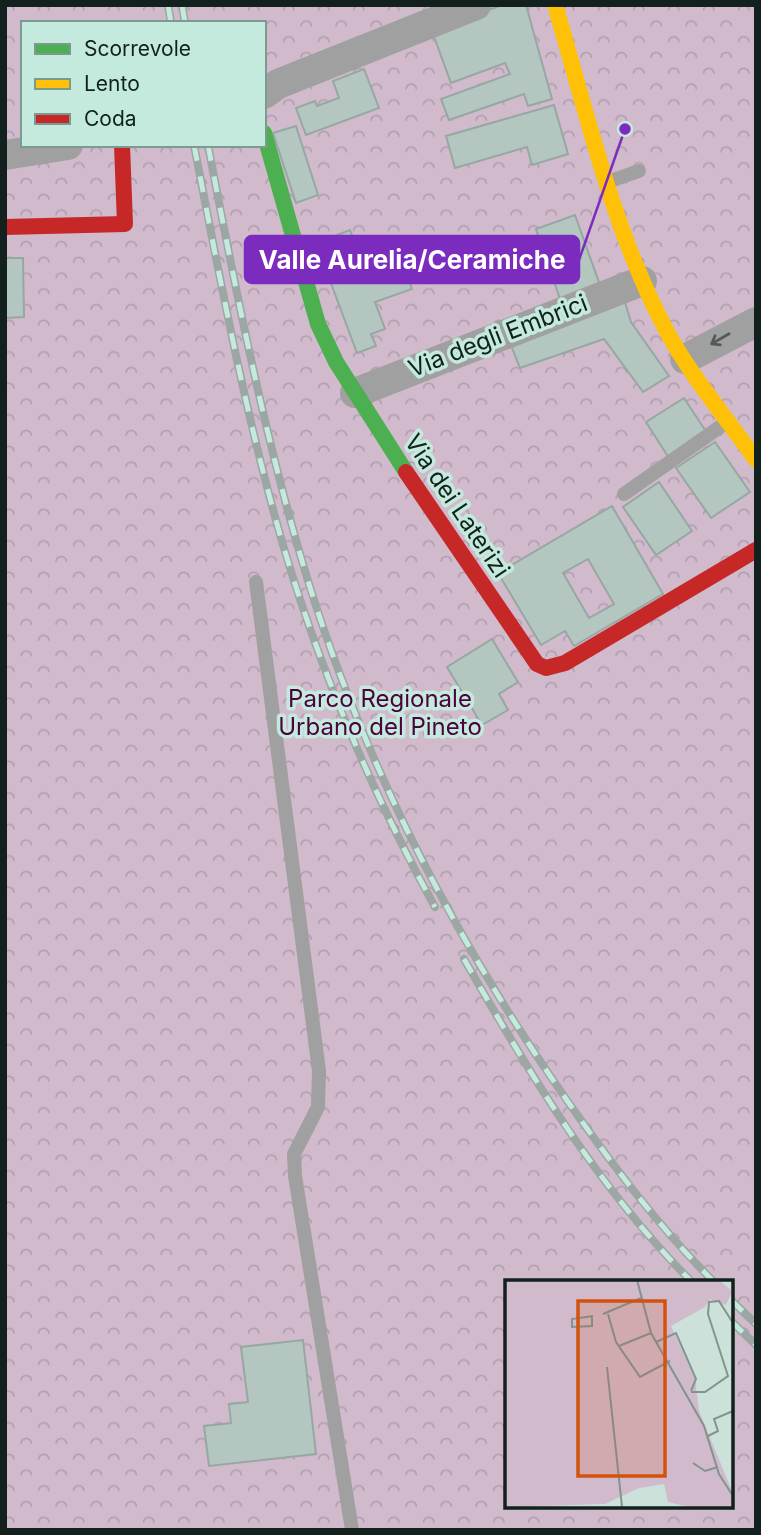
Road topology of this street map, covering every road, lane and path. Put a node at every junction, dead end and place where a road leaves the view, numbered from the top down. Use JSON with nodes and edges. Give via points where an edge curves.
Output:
{"nodes":[{"id":1,"x":476,"y":5,"type":"edge"},
{"id":2,"x":555,"y":5,"type":"edge"},
{"id":3,"x":266,"y":93,"type":"edge"},
{"id":4,"x":266,"y":139,"type":"edge"},
{"id":5,"x":55,"y":147,"type":"edge"},
{"id":6,"x":122,"y":147,"type":"edge"},
{"id":7,"x":5,"y":155,"type":"edge"},
{"id":8,"x":639,"y":171,"type":"dead end"},
{"id":9,"x":607,"y":183,"type":"junction"},
{"id":10,"x":5,"y":227,"type":"edge"},
{"id":11,"x":642,"y":281,"type":"junction"},
{"id":12,"x":756,"y":322,"type":"edge"},
{"id":13,"x":685,"y":359,"type":"junction"},
{"id":14,"x":355,"y":393,"type":"junction"},
{"id":15,"x":728,"y":421,"type":"junction"},
{"id":16,"x":756,"y":460,"type":"edge"},
{"id":17,"x":624,"y":494,"type":"dead end"},
{"id":18,"x":756,"y":550,"type":"edge"},
{"id":19,"x":256,"y":582,"type":"dead end"},
{"id":20,"x":352,"y":1530,"type":"edge"}],
"edges":[{"from":1,"to":3,"type":"street"},
{"from":2,"to":9,"type":"street"},
{"from":4,"to":14,"type":"street","name":"Via dei Laterizi","via":[[318,324]]},
{"from":5,"to":7,"type":"street"},
{"from":6,"to":10,"type":"street","via":[[125,225]]},
{"from":8,"to":9,"type":"lane"},
{"from":9,"to":11,"type":"street"},
{"from":11,"to":13,"type":"street"},
{"from":11,"to":14,"type":"street","name":"Via degli Embrici"},
{"from":12,"to":13,"type":"street","one_way":true},
{"from":13,"to":15,"type":"street"},
{"from":14,"to":18,"type":"street","name":"Via dei Laterizi","via":[[542,667],[565,663]]},
{"from":15,"to":16,"type":"street"},
{"from":15,"to":17,"type":"lane"},
{"from":19,"to":20,"type":"lane","via":[[319,1071],[318,1107],[294,1154],[295,1177]]}]}
